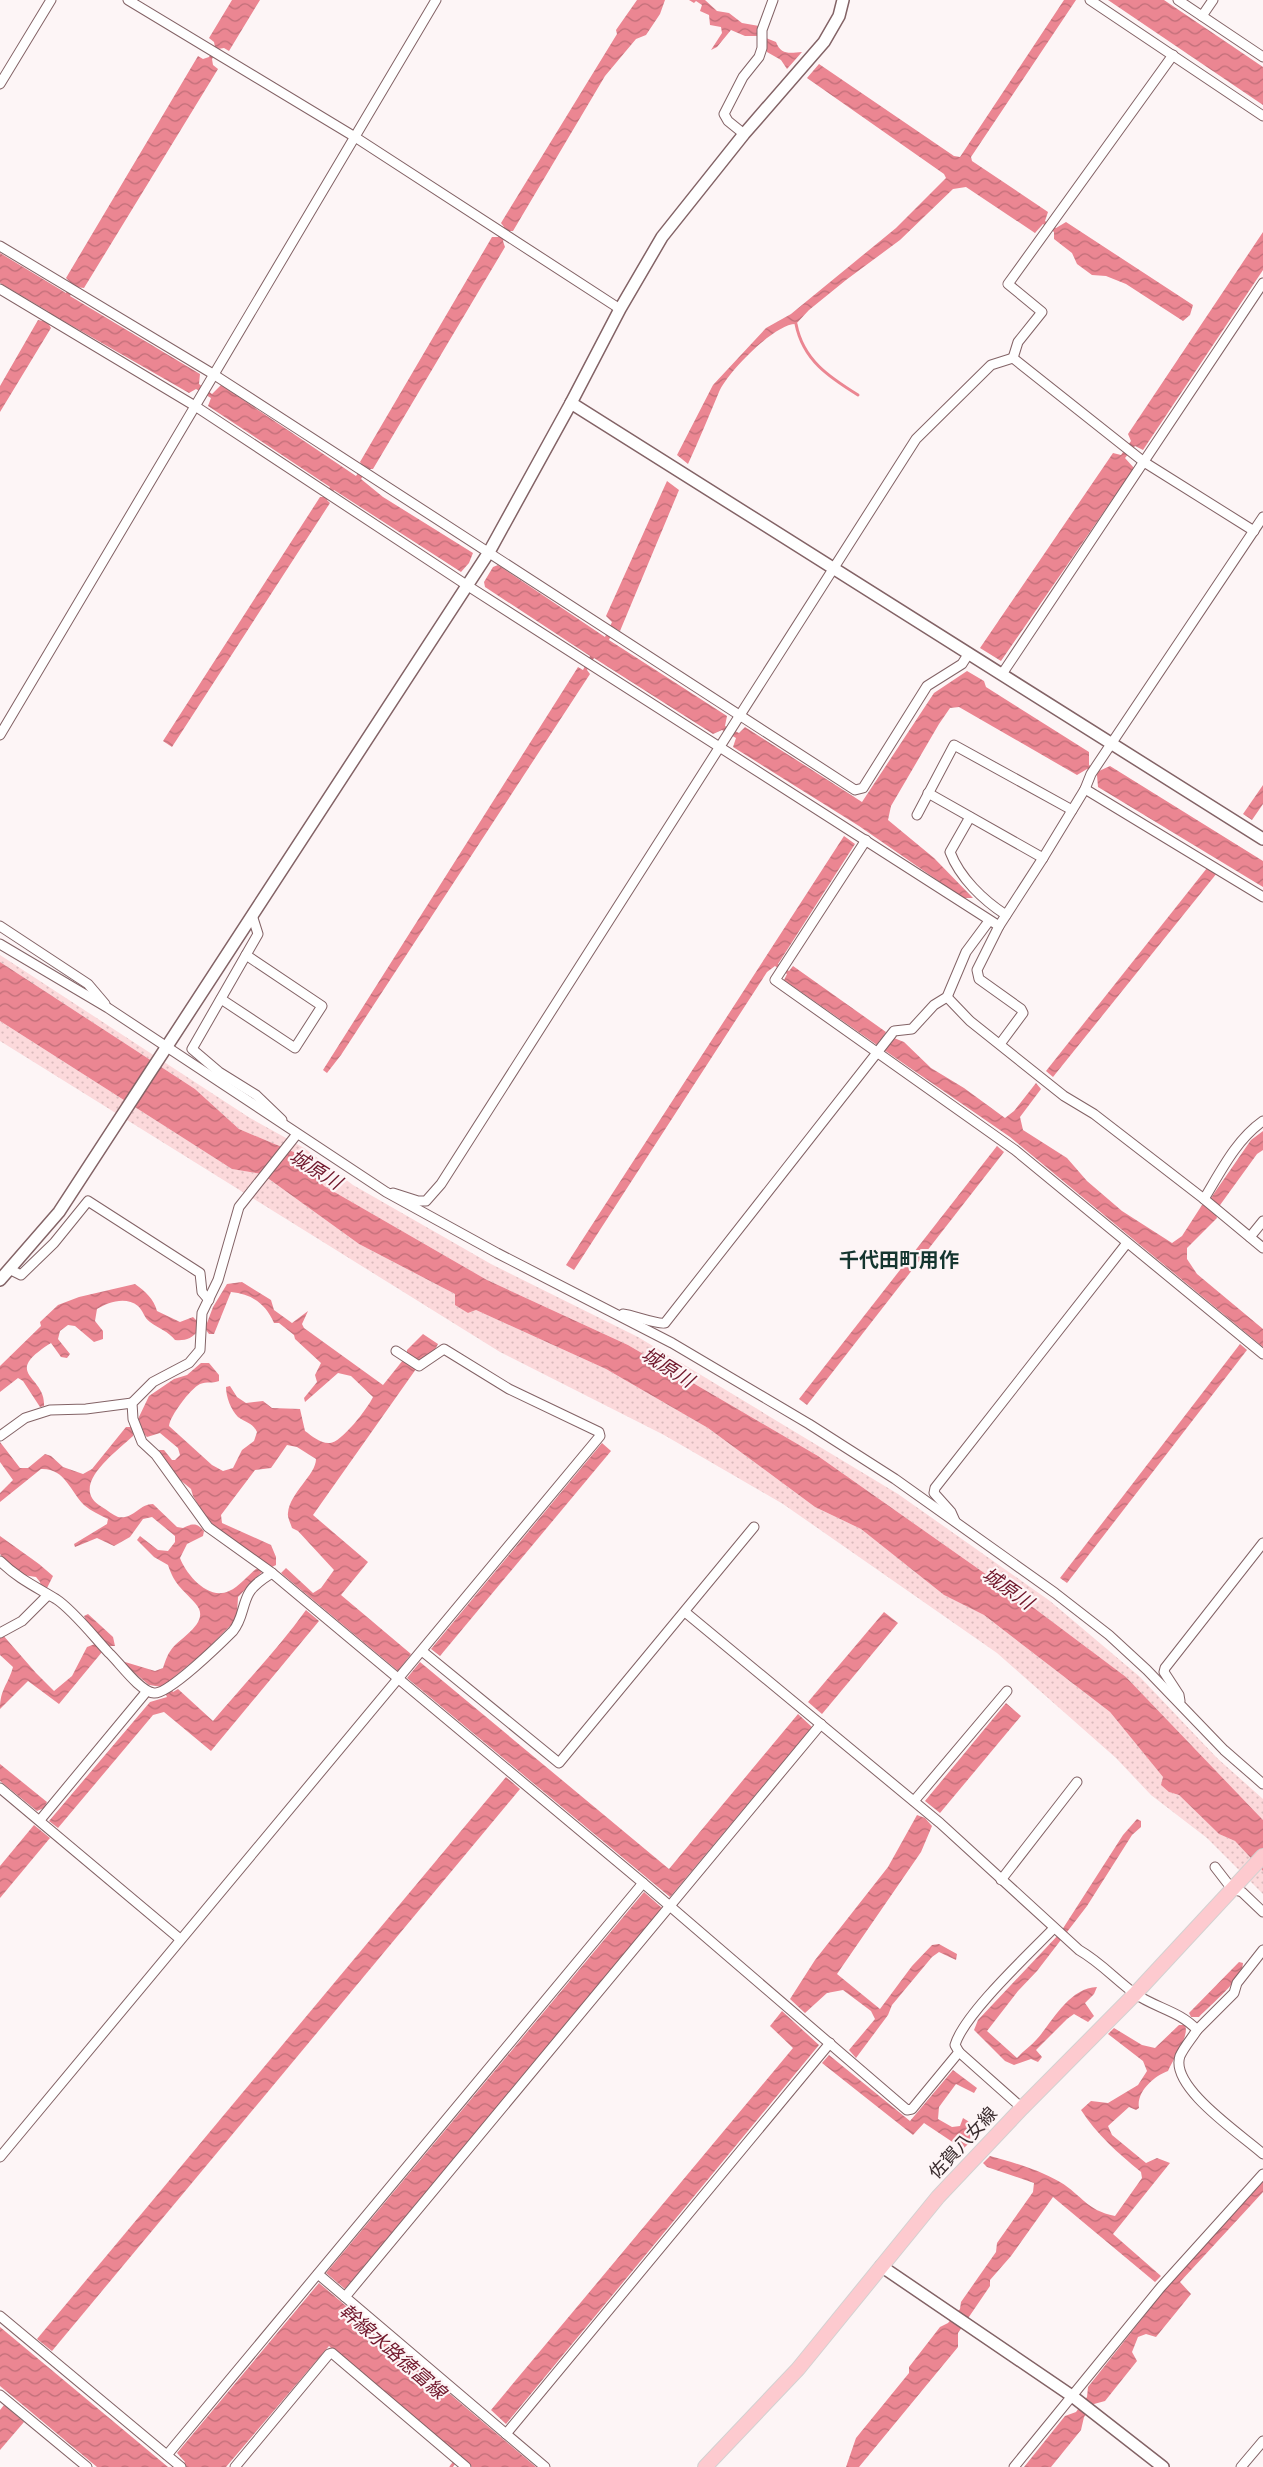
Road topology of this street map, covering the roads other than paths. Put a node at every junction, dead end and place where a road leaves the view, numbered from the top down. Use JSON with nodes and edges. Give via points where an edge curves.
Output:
{"nodes":[{"id":1,"x":51,"y":0,"type":"edge"},
{"id":2,"x":128,"y":0,"type":"edge"},
{"id":3,"x":436,"y":0,"type":"edge"},
{"id":4,"x":774,"y":0,"type":"edge"},
{"id":5,"x":843,"y":0,"type":"edge"},
{"id":6,"x":1090,"y":0,"type":"edge"},
{"id":7,"x":1178,"y":0,"type":"edge"},
{"id":8,"x":1213,"y":0,"type":"edge"},
{"id":9,"x":1202,"y":16,"type":"junction"},
{"id":10,"x":1173,"y":56,"type":"junction"},
{"id":11,"x":1263,"y":57,"type":"edge"},
{"id":12,"x":0,"y":84,"type":"edge"},
{"id":13,"x":1263,"y":116,"type":"edge"},
{"id":14,"x":744,"y":134,"type":"junction"},
{"id":15,"x":355,"y":137,"type":"junction"},
{"id":16,"x":0,"y":246,"type":"edge"},
{"id":17,"x":1263,"y":283,"type":"edge"},
{"id":18,"x":0,"y":288,"type":"edge"},
{"id":19,"x":620,"y":309,"type":"junction"},
{"id":20,"x":1014,"y":358,"type":"junction"},
{"id":21,"x":214,"y":374,"type":"junction"},
{"id":22,"x":197,"y":402,"type":"junction"},
{"id":23,"x":572,"y":403,"type":"junction"},
{"id":24,"x":1144,"y":462,"type":"junction"},
{"id":25,"x":1263,"y":517,"type":"edge"},
{"id":26,"x":1254,"y":531,"type":"junction"},
{"id":27,"x":489,"y":552,"type":"junction"},
{"id":28,"x":834,"y":568,"type":"junction"},
{"id":29,"x":468,"y":586,"type":"junction"},
{"id":30,"x":969,"y":653,"type":"junction"},
{"id":31,"x":1002,"y":674,"type":"junction"},
{"id":32,"x":741,"y":715,"type":"junction"},
{"id":33,"x":0,"y":735,"type":"edge"},
{"id":34,"x":1111,"y":743,"type":"junction"},
{"id":35,"x":721,"y":746,"type":"junction"},
{"id":36,"x":1085,"y":789,"type":"junction"},
{"id":37,"x":928,"y":793,"type":"junction"},
{"id":38,"x":1072,"y":810,"type":"junction"},
{"id":39,"x":917,"y":815,"type":"dead end"},
{"id":40,"x":970,"y":817,"type":"junction"},
{"id":41,"x":1263,"y":839,"type":"edge"},
{"id":42,"x":866,"y":840,"type":"junction"},
{"id":43,"x":1043,"y":858,"type":"junction"},
{"id":44,"x":1263,"y":897,"type":"edge"},
{"id":45,"x":252,"y":914,"type":"junction"},
{"id":46,"x":1006,"y":915,"type":"junction"},
{"id":47,"x":989,"y":921,"type":"junction"},
{"id":48,"x":0,"y":926,"type":"edge"},
{"id":49,"x":999,"y":926,"type":"junction"},
{"id":50,"x":0,"y":944,"type":"edge"},
{"id":51,"x":246,"y":955,"type":"junction"},
{"id":52,"x":947,"y":997,"type":"junction"},
{"id":53,"x":220,"y":999,"type":"junction"},
{"id":54,"x":108,"y":1008,"type":"junction"},
{"id":55,"x":1000,"y":1044,"type":"junction"},
{"id":56,"x":166,"y":1046,"type":"junction"},
{"id":57,"x":876,"y":1053,"type":"junction"},
{"id":58,"x":1263,"y":1121,"type":"edge"},
{"id":59,"x":284,"y":1124,"type":"junction"},
{"id":60,"x":297,"y":1134,"type":"junction"},
{"id":61,"x":386,"y":1192,"type":"junction"},
{"id":62,"x":1205,"y":1200,"type":"junction"},
{"id":63,"x":1263,"y":1221,"type":"edge"},
{"id":64,"x":1250,"y":1237,"type":"junction"},
{"id":65,"x":1127,"y":1243,"type":"junction"},
{"id":66,"x":1263,"y":1248,"type":"edge"},
{"id":67,"x":10,"y":1270,"type":"junction"},
{"id":68,"x":0,"y":1280,"type":"edge"},
{"id":69,"x":209,"y":1300,"type":"junction"},
{"id":70,"x":614,"y":1312,"type":"junction"},
{"id":71,"x":396,"y":1351,"type":"dead end"},
{"id":72,"x":1263,"y":1354,"type":"edge"},
{"id":73,"x":132,"y":1403,"type":"junction"},
{"id":74,"x":0,"y":1436,"type":"edge"},
{"id":75,"x":956,"y":1523,"type":"junction"},
{"id":76,"x":754,"y":1528,"type":"dead end"},
{"id":77,"x":1263,"y":1543,"type":"edge"},
{"id":78,"x":0,"y":1561,"type":"edge"},
{"id":79,"x":272,"y":1573,"type":"junction"},
{"id":80,"x":47,"y":1596,"type":"junction"},
{"id":81,"x":686,"y":1612,"type":"junction"},
{"id":82,"x":0,"y":1633,"type":"edge"},
{"id":83,"x":422,"y":1651,"type":"junction"},
{"id":84,"x":398,"y":1680,"type":"junction"},
{"id":85,"x":147,"y":1691,"type":"junction"},
{"id":86,"x":1007,"y":1692,"type":"dead end"},
{"id":87,"x":1180,"y":1704,"type":"junction"},
{"id":88,"x":821,"y":1724,"type":"junction"},
{"id":89,"x":1077,"y":1782,"type":"dead end"},
{"id":90,"x":1263,"y":1784,"type":"edge"},
{"id":91,"x":0,"y":1788,"type":"edge"},
{"id":92,"x":914,"y":1801,"type":"junction"},
{"id":93,"x":47,"y":1826,"type":"junction"},
{"id":94,"x":1263,"y":1856,"type":"edge"},
{"id":95,"x":1215,"y":1868,"type":"dead end"},
{"id":96,"x":1001,"y":1880,"type":"junction"},
{"id":97,"x":643,"y":1883,"type":"junction"},
{"id":98,"x":1234,"y":1887,"type":"junction"},
{"id":99,"x":670,"y":1906,"type":"junction"},
{"id":100,"x":1263,"y":1912,"type":"edge"},
{"id":101,"x":1059,"y":1932,"type":"junction"},
{"id":102,"x":180,"y":1939,"type":"junction"},
{"id":103,"x":1263,"y":1950,"type":"edge"},
{"id":104,"x":1135,"y":1994,"type":"junction"},
{"id":105,"x":1197,"y":2030,"type":"junction"},
{"id":106,"x":830,"y":2043,"type":"junction"},
{"id":107,"x":959,"y":2052,"type":"junction"},
{"id":108,"x":1022,"y":2108,"type":"junction"},
{"id":109,"x":1263,"y":2154,"type":"edge"},
{"id":110,"x":0,"y":2157,"type":"edge"},
{"id":111,"x":1263,"y":2174,"type":"edge"},
{"id":112,"x":881,"y":2266,"type":"junction"},
{"id":113,"x":318,"y":2274,"type":"junction"},
{"id":114,"x":345,"y":2297,"type":"junction"},
{"id":115,"x":0,"y":2316,"type":"edge"},
{"id":116,"x":0,"y":2394,"type":"edge"},
{"id":117,"x":1075,"y":2398,"type":"junction"},
{"id":118,"x":506,"y":2434,"type":"junction"},
{"id":119,"x":1263,"y":2440,"type":"edge"},
{"id":120,"x":167,"y":2455,"type":"junction"},
{"id":121,"x":180,"y":2466,"type":"edge"},
{"id":122,"x":87,"y":2467,"type":"edge"},
{"id":123,"x":235,"y":2467,"type":"edge"},
{"id":124,"x":466,"y":2467,"type":"edge"},
{"id":125,"x":545,"y":2467,"type":"edge"},
{"id":126,"x":705,"y":2467,"type":"edge"},
{"id":127,"x":1014,"y":2467,"type":"edge"},
{"id":128,"x":1163,"y":2467,"type":"edge"},
{"id":129,"x":1241,"y":2467,"type":"edge"}],
"edges":[{"from":1,"to":12,"type":"street"},
{"from":2,"to":15,"type":"street"},
{"from":3,"to":15,"type":"street"},
{"from":4,"to":14,"type":"street","via":[[761,36],[759,57],[743,77],[724,114]]},
{"from":5,"to":14,"type":"street","via":[[839,16],[824,42]]},
{"from":6,"to":10,"type":"street"},
{"from":7,"to":9,"type":"street"},
{"from":8,"to":9,"type":"street"},
{"from":9,"to":11,"type":"street"},
{"from":10,"to":13,"type":"street"},
{"from":10,"to":20,"type":"street","via":[[1008,284],[1042,312],[1018,342]]},
{"from":14,"to":19,"type":"street","via":[[662,237]]},
{"from":15,"to":19,"type":"street"},
{"from":15,"to":21,"type":"street"},
{"from":16,"to":21,"type":"street"},
{"from":17,"to":24,"type":"street"},
{"from":18,"to":22,"type":"street"},
{"from":19,"to":23,"type":"street"},
{"from":20,"to":24,"type":"street"},
{"from":20,"to":28,"type":"street","via":[[991,365],[916,439]]},
{"from":21,"to":22,"type":"street"},
{"from":21,"to":27,"type":"street"},
{"from":22,"to":29,"type":"street","via":[[328,494]]},
{"from":22,"to":33,"type":"street"},
{"from":23,"to":27,"type":"street"},
{"from":23,"to":28,"type":"street"},
{"from":24,"to":26,"type":"street"},
{"from":24,"to":31,"type":"street"},
{"from":25,"to":26,"type":"street"},
{"from":26,"to":34,"type":"street"},
{"from":27,"to":29,"type":"street"},
{"from":27,"to":32,"type":"street"},
{"from":28,"to":30,"type":"street"},
{"from":28,"to":32,"type":"street"},
{"from":29,"to":35,"type":"street"},
{"from":29,"to":45,"type":"street"},
{"from":30,"to":31,"type":"street"},
{"from":30,"to":32,"type":"street","via":[[962,664],[927,686],[863,788],[855,790]]},
{"from":31,"to":34,"type":"street"},
{"from":32,"to":35,"type":"street"},
{"from":34,"to":36,"type":"street"},
{"from":34,"to":41,"type":"street"},
{"from":35,"to":42,"type":"street"},
{"from":35,"to":61,"type":"street","via":[[441,1184],[426,1201]]},
{"from":36,"to":38,"type":"street"},
{"from":36,"to":44,"type":"street"},
{"from":37,"to":38,"type":"street","via":[[954,745]]},
{"from":37,"to":39,"type":"street"},
{"from":37,"to":40,"type":"street"},
{"from":38,"to":43,"type":"street"},
{"from":40,"to":43,"type":"street"},
{"from":40,"to":46,"type":"street","via":[[950,852],[952,858],[984,900]]},
{"from":42,"to":47,"type":"street"},
{"from":42,"to":57,"type":"street","via":[[775,980]]},
{"from":43,"to":46,"type":"street"},
{"from":45,"to":51,"type":"street","via":[[258,934]]},
{"from":45,"to":56,"type":"street"},
{"from":46,"to":49,"type":"street"},
{"from":47,"to":49,"type":"street"},
{"from":47,"to":52,"type":"street","via":[[966,952]]},
{"from":48,"to":54,"type":"street","via":[[88,984]]},
{"from":49,"to":55,"type":"street","via":[[976,974],[1023,1013]]},
{"from":50,"to":54,"type":"street"},
{"from":51,"to":53,"type":"street"},
{"from":51,"to":53,"type":"street","via":[[322,1006],[295,1048]]},
{"from":52,"to":55,"type":"street","via":[[970,1021]]},
{"from":52,"to":57,"type":"street","via":[[934,1005],[912,1029],[894,1030]]},
{"from":53,"to":59,"type":"street","via":[[192,1049],[219,1072],[256,1095]]},
{"from":54,"to":56,"type":"street"},
{"from":55,"to":62,"type":"street","via":[[1064,1096],[1094,1114]]},
{"from":56,"to":59,"type":"street"},
{"from":56,"to":67,"type":"street","via":[[59,1212]]},
{"from":57,"to":65,"type":"street","via":[[1015,1150]]},
{"from":57,"to":70,"type":"street","via":[[665,1323]]},
{"from":58,"to":62,"type":"street","via":[[1251,1129],[1235,1149]]},
{"from":59,"to":60,"type":"street"},
{"from":60,"to":61,"type":"street"},
{"from":60,"to":69,"type":"street","via":[[239,1207]]},
{"from":61,"to":70,"type":"street"},
{"from":62,"to":64,"type":"street"},
{"from":63,"to":64,"type":"street"},
{"from":64,"to":66,"type":"street"},
{"from":65,"to":72,"type":"street"},
{"from":65,"to":75,"type":"street","via":[[935,1488],[934,1493]]},
{"from":67,"to":68,"type":"street"},
{"from":67,"to":69,"type":"street","via":[[20,1275],[54,1243],[88,1201],[200,1273],[202,1292]]},
{"from":69,"to":73,"type":"street","via":[[202,1313],[200,1350],[189,1363],[153,1382]]},
{"from":70,"to":75,"type":"street","via":[[809,1424]]},
{"from":71,"to":83,"type":"street","via":[[419,1366],[444,1349],[509,1389],[599,1432],[600,1436]]},
{"from":73,"to":74,"type":"street","via":[[50,1410],[25,1418]]},
{"from":73,"to":79,"type":"street","via":[[133,1419],[142,1442],[186,1493],[204,1522]]},
{"from":75,"to":87,"type":"street","via":[[1110,1635]]},
{"from":76,"to":81,"type":"street"},
{"from":77,"to":87,"type":"street","via":[[1165,1668],[1164,1672],[1179,1695]]},
{"from":78,"to":80,"type":"street","via":[[26,1584]]},
{"from":79,"to":84,"type":"street"},
{"from":79,"to":85,"type":"street","via":[[249,1592],[242,1618],[202,1660],[163,1692]]},
{"from":80,"to":82,"type":"street","via":[[22,1621]]},
{"from":80,"to":85,"type":"street","via":[[69,1611]]},
{"from":81,"to":83,"type":"street","via":[[558,1763]]},
{"from":81,"to":88,"type":"street"},
{"from":83,"to":84,"type":"street"},
{"from":84,"to":97,"type":"street"},
{"from":84,"to":102,"type":"street"},
{"from":85,"to":93,"type":"street"},
{"from":86,"to":92,"type":"street"},
{"from":87,"to":90,"type":"street","via":[[1224,1750]]},
{"from":88,"to":92,"type":"street"},
{"from":88,"to":99,"type":"street"},
{"from":89,"to":96,"type":"street"},
{"from":91,"to":93,"type":"street"},
{"from":92,"to":96,"type":"street"},
{"from":93,"to":102,"type":"street"},
{"from":94,"to":98,"type":"main road","name":"佐賀八女線"},
{"from":95,"to":98,"type":"street"},
{"from":96,"to":101,"type":"street"},
{"from":97,"to":99,"type":"street"},
{"from":97,"to":113,"type":"street"},
{"from":98,"to":100,"type":"street"},
{"from":98,"to":104,"type":"main road","name":"佐賀八女線"},
{"from":99,"to":106,"type":"street"},
{"from":99,"to":114,"type":"street"},
{"from":101,"to":104,"type":"street"},
{"from":101,"to":107,"type":"street","via":[[976,2011],[958,2035],[955,2045]]},
{"from":102,"to":110,"type":"street"},
{"from":103,"to":105,"type":"street","via":[[1237,1983],[1234,1993]]},
{"from":104,"to":105,"type":"street","via":[[1185,2018]]},
{"from":104,"to":108,"type":"main road","name":"佐賀八女線"},
{"from":105,"to":109,"type":"street","via":[[1180,2056],[1179,2072],[1194,2096]]},
{"from":106,"to":107,"type":"street","via":[[907,2110],[912,2109]]},
{"from":106,"to":118,"type":"street"},
{"from":107,"to":108,"type":"street"},
{"from":108,"to":112,"type":"main road","name":"佐賀八女線","via":[[938,2197]]},
{"from":111,"to":117,"type":"street","via":[[1161,2287]]},
{"from":112,"to":117,"type":"street"},
{"from":112,"to":126,"type":"main road","name":"佐賀八女線","via":[[798,2369]]},
{"from":113,"to":114,"type":"street"},
{"from":113,"to":120,"type":"street"},
{"from":114,"to":118,"type":"street"},
{"from":115,"to":120,"type":"street"},
{"from":116,"to":122,"type":"street"},
{"from":117,"to":127,"type":"street"},
{"from":117,"to":128,"type":"street"},
{"from":118,"to":125,"type":"street"},
{"from":119,"to":129,"type":"street"},
{"from":120,"to":121,"type":"street"},
{"from":123,"to":124,"type":"street","via":[[332,2353]]}]}
